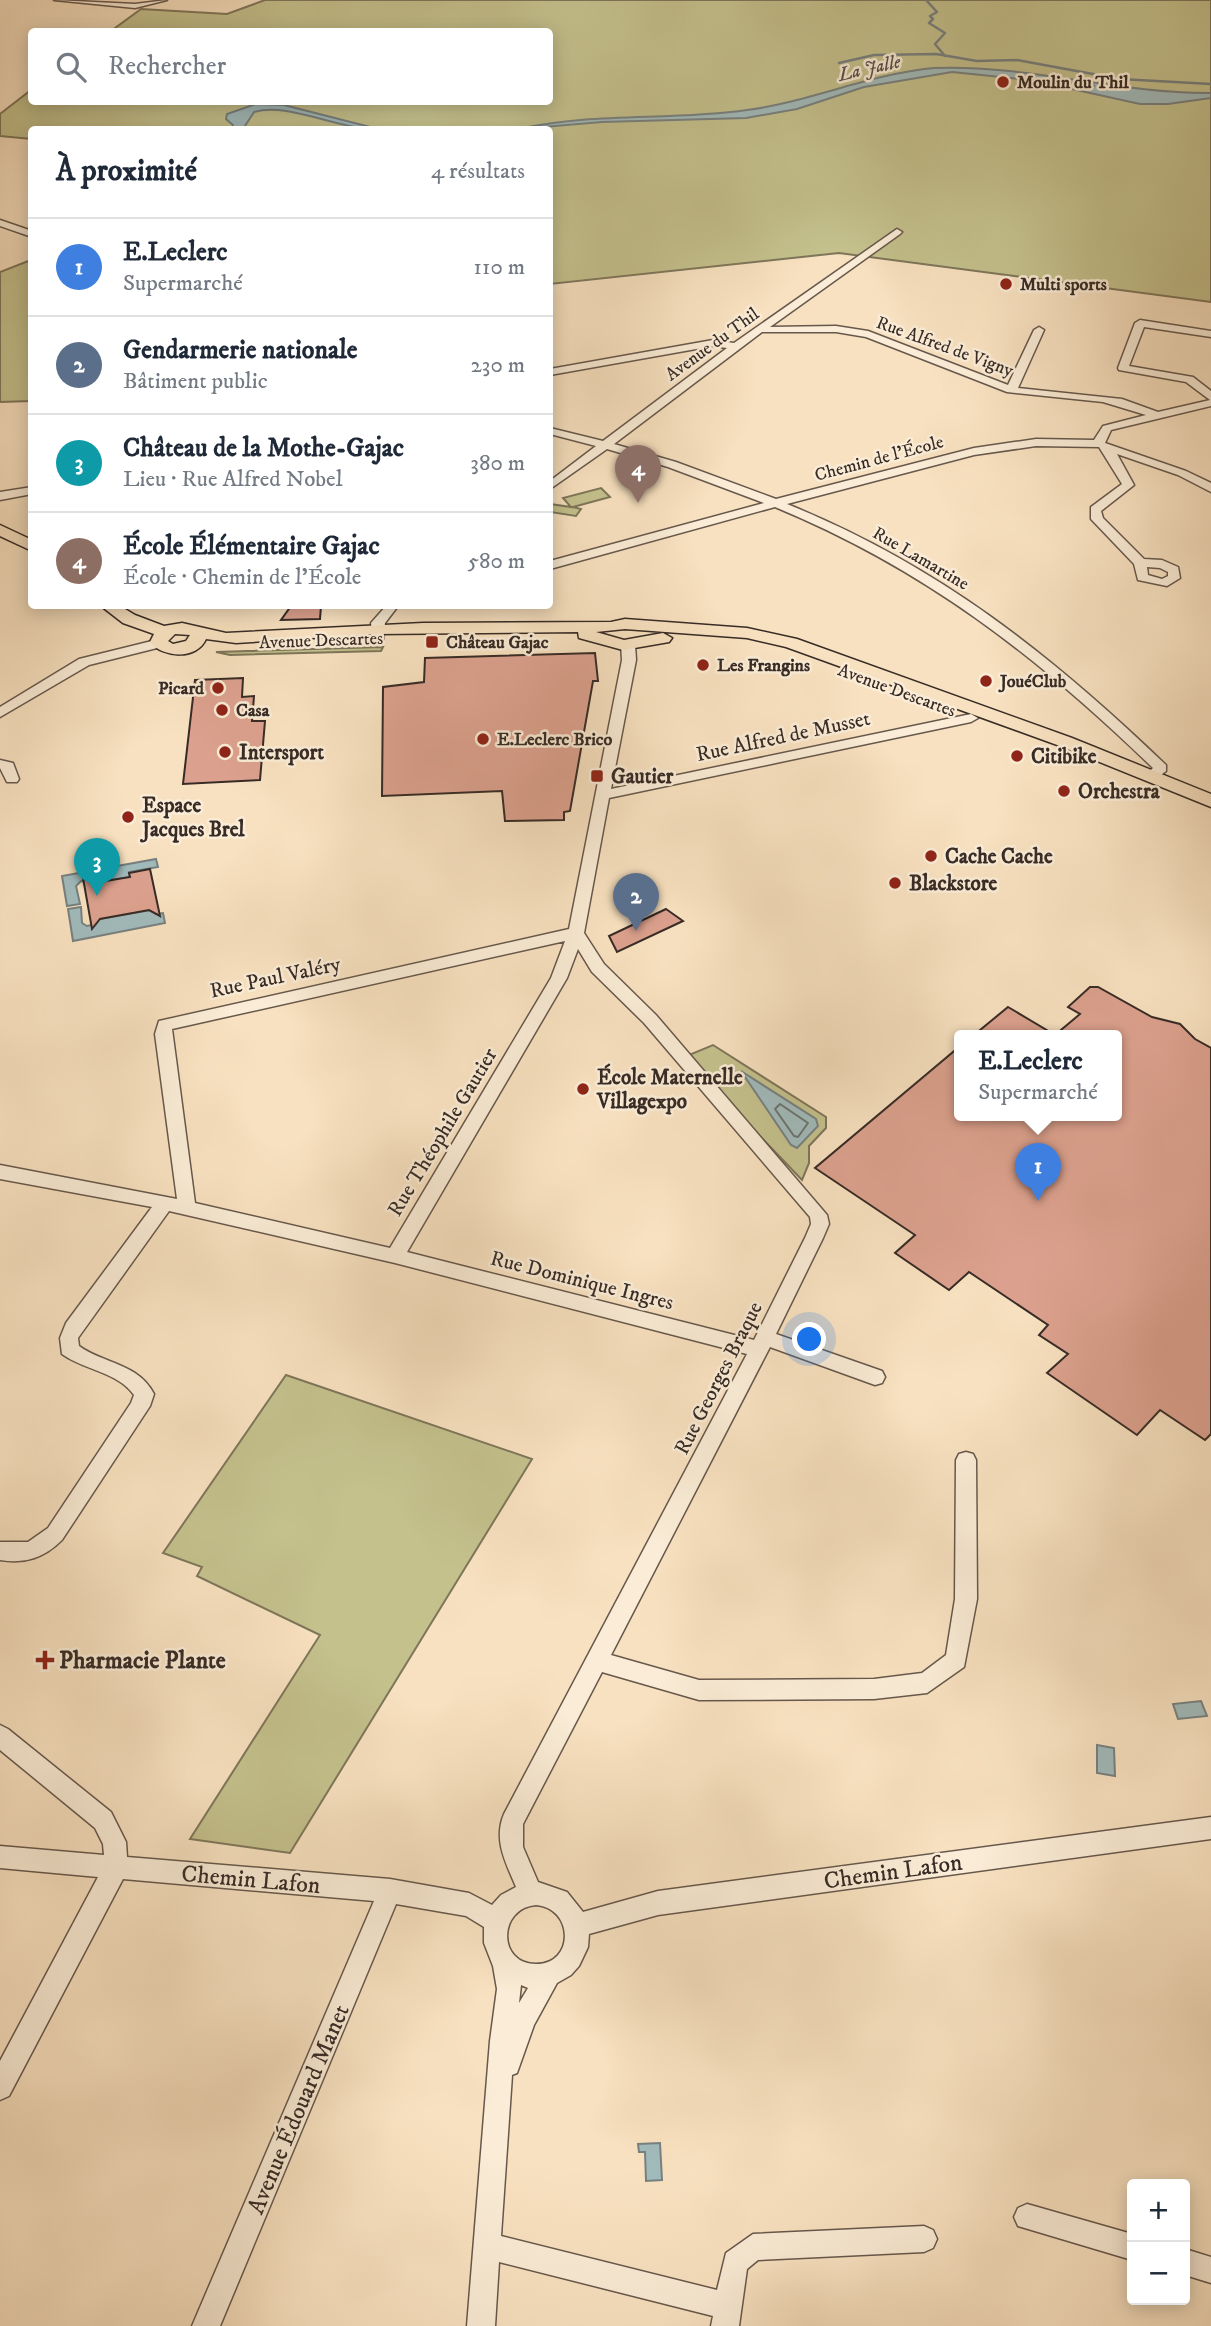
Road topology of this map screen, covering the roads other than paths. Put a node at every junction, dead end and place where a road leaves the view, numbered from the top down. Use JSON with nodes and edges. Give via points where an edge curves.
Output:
{"nodes":[{"id":1,"x":58,"y":0,"type":"edge"},
{"id":2,"x":158,"y":2,"type":"edge"},
{"id":3,"x":0,"y":223,"type":"edge"},
{"id":4,"x":897,"y":232,"type":"dead end"},
{"id":5,"x":26,"y":233,"type":"edge"},
{"id":6,"x":0,"y":238,"type":"edge"},
{"id":7,"x":762,"y":329,"type":"junction"},
{"id":8,"x":1039,"y":330,"type":"dead end"},
{"id":9,"x":1211,"y":334,"type":"edge"},
{"id":10,"x":736,"y":346,"type":"junction"},
{"id":11,"x":553,"y":371,"type":"edge"},
{"id":12,"x":1011,"y":390,"type":"junction"},
{"id":13,"x":1211,"y":397,"type":"edge"},
{"id":14,"x":1211,"y":403,"type":"edge"},
{"id":15,"x":1155,"y":415,"type":"junction"},
{"id":16,"x":553,"y":432,"type":"edge"},
{"id":17,"x":608,"y":444,"type":"junction"},
{"id":18,"x":1103,"y":446,"type":"junction"},
{"id":19,"x":553,"y":484,"type":"edge"},
{"id":20,"x":1211,"y":488,"type":"edge"},
{"id":21,"x":739,"y":489,"type":"junction"},
{"id":22,"x":28,"y":491,"type":"edge"},
{"id":23,"x":0,"y":496,"type":"edge"},
{"id":24,"x":775,"y":502,"type":"junction"},
{"id":25,"x":735,"y":513,"type":"junction"},
{"id":26,"x":0,"y":530,"type":"edge"},
{"id":27,"x":28,"y":544,"type":"edge"},
{"id":28,"x":1140,"y":562,"type":"dead end"},
{"id":29,"x":553,"y":564,"type":"edge"},
{"id":30,"x":114,"y":609,"type":"edge"},
{"id":31,"x":390,"y":609,"type":"edge"},
{"id":32,"x":378,"y":634,"type":"junction"},
{"id":33,"x":634,"y":637,"type":"junction"},
{"id":34,"x":162,"y":638,"type":"junction"},
{"id":35,"x":0,"y":713,"type":"edge"},
{"id":36,"x":971,"y":718,"type":"junction"},
{"id":37,"x":0,"y":764,"type":"edge"},
{"id":38,"x":1151,"y":776,"type":"junction"},
{"id":39,"x":12,"y":779,"type":"dead end"},
{"id":40,"x":603,"y":796,"type":"junction"},
{"id":41,"x":1211,"y":801,"type":"edge"},
{"id":42,"x":1211,"y":815,"type":"edge"},
{"id":43,"x":576,"y":933,"type":"junction"},
{"id":44,"x":0,"y":1172,"type":"edge"},
{"id":45,"x":165,"y":1203,"type":"junction"},
{"id":46,"x":187,"y":1209,"type":"junction"},
{"id":47,"x":395,"y":1256,"type":"junction"},
{"id":48,"x":762,"y":1343,"type":"junction"},
{"id":49,"x":875,"y":1377,"type":"dead end"},
{"id":50,"x":966,"y":1460,"type":"dead end"},
{"id":51,"x":0,"y":1550,"type":"edge"},
{"id":52,"x":596,"y":1661,"type":"junction"},
{"id":53,"x":0,"y":1736,"type":"edge"},
{"id":54,"x":1211,"y":1828,"type":"edge"},
{"id":55,"x":0,"y":1857,"type":"edge"},
{"id":56,"x":117,"y":1866,"type":"junction"},
{"id":57,"x":390,"y":1891,"type":"junction"},
{"id":58,"x":531,"y":1893,"type":"junction"},
{"id":59,"x":497,"y":1921,"type":"junction"},
{"id":60,"x":577,"y":1926,"type":"junction"},
{"id":61,"x":504,"y":1961,"type":"junction"},
{"id":62,"x":548,"y":1975,"type":"junction"},
{"id":63,"x":0,"y":2087,"type":"edge"},
{"id":64,"x":500,"y":2095,"type":"junction"},
{"id":65,"x":1027,"y":2217,"type":"dead end"},
{"id":66,"x":924,"y":2239,"type":"dead end"},
{"id":67,"x":487,"y":2246,"type":"junction"},
{"id":68,"x":1127,"y":2246,"type":"edge"},
{"id":69,"x":1190,"y":2264,"type":"edge"},
{"id":70,"x":1211,"y":2270,"type":"edge"},
{"id":71,"x":727,"y":2316,"type":"edge"},
{"id":72,"x":206,"y":2326,"type":"edge"},
{"id":73,"x":481,"y":2326,"type":"edge"}],
"edges":[{"from":1,"to":2,"type":"street","via":[[135,6]]},
{"from":3,"to":5,"type":"street"},
{"from":4,"to":7,"type":"street","name":"Avenue du Thil"},
{"from":5,"to":6,"type":"street"},
{"from":7,"to":10,"type":"street","name":"Avenue du Thil"},
{"from":7,"to":12,"type":"street","name":"Rue Alfred de Vigny","via":[[848,330],[899,344]]},
{"from":8,"to":12,"type":"street"},
{"from":9,"to":13,"type":"street","via":[[1140,323],[1123,368],[1189,379]]},
{"from":10,"to":11,"type":"street","via":[[713,343]]},
{"from":10,"to":17,"type":"street","name":"Avenue du Thil"},
{"from":12,"to":15,"type":"street","name":"Rue Alfred de Vigny","via":[[1119,401],[1139,405]]},
{"from":14,"to":15,"type":"street"},
{"from":15,"to":18,"type":"street","via":[[1107,428]]},
{"from":16,"to":17,"type":"street","name":"Rue Lamartine"},
{"from":17,"to":19,"type":"street","name":"Avenue du Thil"},
{"from":17,"to":21,"type":"street","name":"Rue Lamartine"},
{"from":18,"to":20,"type":"street","name":"Chemin de l'École"},
{"from":18,"to":24,"type":"street","name":"Chemin de l'École","via":[[1062,439],[986,449]]},
{"from":18,"to":28,"type":"street","via":[[1128,485],[1095,510],[1097,519]]},
{"from":21,"to":24,"type":"street","name":"Rue Lamartine"},
{"from":21,"to":25,"type":"street"},
{"from":22,"to":23,"type":"street"},
{"from":24,"to":25,"type":"street","name":"Chemin de l'École"},
{"from":24,"to":38,"type":"street","name":"Rue Lamartine","via":[[886,555],[1012,636],[1075,685],[1161,768]]},
{"from":25,"to":29,"type":"street","name":"Chemin de l'École"},
{"from":26,"to":27,"type":"main road"},
{"from":30,"to":34,"type":"main road","name":"Avenue Descartes"},
{"from":31,"to":32,"type":"street","via":[[378,623]]},
{"from":32,"to":33,"type":"main road","name":"Avenue Descartes","via":[[609,632],[615,643]]},
{"from":32,"to":34,"type":"main road","name":"Avenue Descartes","via":[[196,639],[175,649]]},
{"from":33,"to":36,"type":"main road","name":"Avenue Descartes","via":[[731,638],[770,646]]},
{"from":33,"to":38,"type":"main road","name":"Avenue Descartes","via":[[747,633],[791,643]]},
{"from":33,"to":40,"type":"street","name":"Rue Théophile Gautier"},
{"from":34,"to":35,"type":"street","via":[[84,662]]},
{"from":36,"to":40,"type":"street","name":"Rue Alfred de Musset"},
{"from":36,"to":42,"type":"main road","name":"Avenue Descartes"},
{"from":37,"to":39,"type":"street","via":[[8,766]]},
{"from":38,"to":41,"type":"main road","name":"Avenue Descartes"},
{"from":40,"to":43,"type":"street","name":"Rue Théophile Gautier"},
{"from":43,"to":46,"type":"street","name":"Rue Paul Valéry","via":[[165,1025]]},
{"from":43,"to":47,"type":"street","name":"Rue Théophile Gautier","via":[[559,978]]},
{"from":43,"to":48,"type":"street","name":"Rue Georges Braque","via":[[598,968],[650,1019],[818,1215],[820,1224],[814,1238]]},
{"from":44,"to":45,"type":"street"},
{"from":45,"to":46,"type":"street"},
{"from":45,"to":51,"type":"street","via":[[69,1338],[69,1349],[80,1359],[138,1383],[144,1394],[140,1406],[55,1534],[40,1549],[21,1555]]},
{"from":46,"to":47,"type":"street"},
{"from":47,"to":48,"type":"street","name":"Rue Dominique Ingres"},
{"from":48,"to":49,"type":"street","name":"Rue Dominique Ingres"},
{"from":48,"to":52,"type":"street","name":"Rue Georges Braque"},
{"from":50,"to":52,"type":"street","via":[[966,1599],[956,1660],[927,1683],[874,1689],[699,1690]]},
{"from":52,"to":58,"type":"street","name":"Rue Georges Braque","via":[[512,1822],[511,1847]]},
{"from":53,"to":56,"type":"street","via":[[103,1820],[114,1842]]},
{"from":54,"to":60,"type":"street","name":"Chemin Lafon","via":[[658,1903]]},
{"from":55,"to":56,"type":"street","name":"Chemin Lafon"},
{"from":56,"to":57,"type":"street","name":"Chemin Lafon"},
{"from":56,"to":63,"type":"street"},
{"from":57,"to":59,"type":"street","name":"Chemin Lafon","via":[[469,1905]]},
{"from":57,"to":72,"type":"street","name":"Avenue Édouard Manet"},
{"from":58,"to":59,"type":"street","via":[[511,1902]]},
{"from":58,"to":60,"type":"street","via":[[544,1893],[565,1904]]},
{"from":59,"to":61,"type":"street","via":[[495,1935]]},
{"from":60,"to":62,"type":"street","via":[[574,1950]]},
{"from":61,"to":62,"type":"street","via":[[524,1975]]},
{"from":61,"to":64,"type":"street","via":[[509,1989]]},
{"from":62,"to":64,"type":"street","via":[[514,2043]]},
{"from":64,"to":67,"type":"street"},
{"from":65,"to":68,"type":"street"},
{"from":66,"to":71,"type":"street","via":[[753,2247],[735,2262]]},
{"from":67,"to":71,"type":"street"},
{"from":67,"to":73,"type":"street"},
{"from":69,"to":70,"type":"street"}]}
